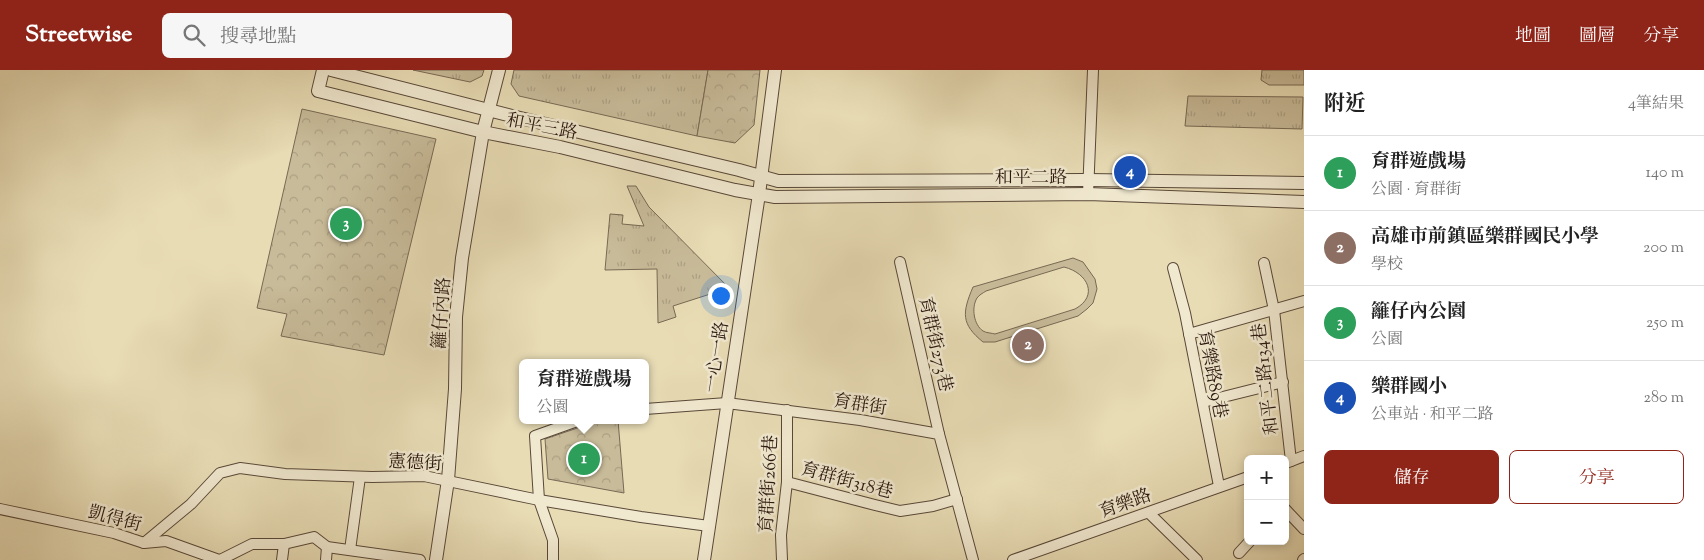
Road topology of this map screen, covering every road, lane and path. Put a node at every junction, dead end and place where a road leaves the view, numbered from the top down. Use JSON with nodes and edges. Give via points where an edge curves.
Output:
{"nodes":[{"id":1,"x":322,"y":70,"type":"edge"},
{"id":2,"x":331,"y":70,"type":"edge"},
{"id":3,"x":499,"y":70,"type":"edge"},
{"id":4,"x":775,"y":70,"type":"edge"},
{"id":5,"x":1093,"y":70,"type":"edge"},
{"id":6,"x":489,"y":110,"type":"junction"},
{"id":7,"x":483,"y":132,"type":"junction"},
{"id":8,"x":761,"y":177,"type":"junction"},
{"id":9,"x":1088,"y":180,"type":"junction"},
{"id":10,"x":1304,"y":183,"type":"edge"},
{"id":11,"x":758,"y":194,"type":"junction"},
{"id":12,"x":1088,"y":194,"type":"junction"},
{"id":13,"x":1304,"y":202,"type":"edge"},
{"id":14,"x":900,"y":262,"type":"dead end"},
{"id":15,"x":1264,"y":263,"type":"dead end"},
{"id":16,"x":1173,"y":268,"type":"dead end"},
{"id":17,"x":1304,"y":301,"type":"edge"},
{"id":18,"x":1274,"y":310,"type":"junction"},
{"id":19,"x":1189,"y":334,"type":"junction"},
{"id":20,"x":1283,"y":382,"type":"junction"},
{"id":21,"x":1203,"y":402,"type":"junction"},
{"id":22,"x":727,"y":403,"type":"junction"},
{"id":23,"x":649,"y":409,"type":"edge"},
{"id":24,"x":787,"y":410,"type":"junction"},
{"id":25,"x":569,"y":424,"type":"edge"},
{"id":26,"x":939,"y":434,"type":"junction"},
{"id":27,"x":1288,"y":455,"type":"edge"},
{"id":28,"x":1304,"y":456,"type":"edge"},
{"id":29,"x":1289,"y":462,"type":"edge"},
{"id":30,"x":360,"y":477,"type":"junction"},
{"id":31,"x":1244,"y":478,"type":"edge"},
{"id":32,"x":448,"y":480,"type":"junction"},
{"id":33,"x":787,"y":482,"type":"junction"},
{"id":34,"x":1219,"y":486,"type":"junction"},
{"id":35,"x":957,"y":499,"type":"junction"},
{"id":36,"x":539,"y":500,"type":"junction"},
{"id":37,"x":0,"y":509,"type":"edge"},
{"id":38,"x":1149,"y":512,"type":"junction"},
{"id":39,"x":1289,"y":513,"type":"edge"},
{"id":40,"x":709,"y":526,"type":"junction"},
{"id":41,"x":1304,"y":530,"type":"edge"},
{"id":42,"x":144,"y":543,"type":"junction"},
{"id":43,"x":284,"y":544,"type":"junction"},
{"id":44,"x":1246,"y":545,"type":"edge"},
{"id":45,"x":328,"y":546,"type":"junction"},
{"id":46,"x":350,"y":550,"type":"junction"},
{"id":47,"x":1239,"y":552,"type":"dead end"},
{"id":48,"x":1030,"y":557,"type":"edge"},
{"id":49,"x":220,"y":560,"type":"edge"},
{"id":50,"x":282,"y":560,"type":"edge"},
{"id":51,"x":326,"y":560,"type":"edge"},
{"id":52,"x":420,"y":560,"type":"edge"},
{"id":53,"x":436,"y":560,"type":"edge"},
{"id":54,"x":553,"y":560,"type":"edge"},
{"id":55,"x":704,"y":560,"type":"edge"},
{"id":56,"x":782,"y":560,"type":"edge"},
{"id":57,"x":973,"y":560,"type":"edge"},
{"id":58,"x":1013,"y":560,"type":"edge"},
{"id":59,"x":1196,"y":560,"type":"edge"}],
"edges":[{"from":1,"to":7,"type":"street","name":"和平三路","via":[[318,91]]},
{"from":2,"to":6,"type":"street","name":"和平三路"},
{"from":3,"to":6,"type":"street","name":"籬仔內路"},
{"from":4,"to":8,"type":"street","name":"一心一路"},
{"from":5,"to":9,"type":"street"},
{"from":6,"to":7,"type":"street","name":"籬仔內路"},
{"from":6,"to":8,"type":"street","name":"和平三路"},
{"from":7,"to":11,"type":"street","name":"和平三路"},
{"from":7,"to":32,"type":"street","name":"籬仔內路","via":[[456,317],[455,389]]},
{"from":8,"to":9,"type":"street","name":"和平二路","via":[[778,181]]},
{"from":8,"to":11,"type":"street","name":"一心一路"},
{"from":9,"to":10,"type":"street","name":"和平二路"},
{"from":9,"to":12,"type":"street"},
{"from":11,"to":12,"type":"street","name":"和平二路","via":[[775,197]]},
{"from":11,"to":22,"type":"street","name":"一心一路"},
{"from":12,"to":13,"type":"street","name":"和平二路"},
{"from":14,"to":26,"type":"street","name":"育群街273巷"},
{"from":15,"to":18,"type":"street","name":"和平二路134巷"},
{"from":16,"to":19,"type":"street","name":"育樂路89巷"},
{"from":17,"to":18,"type":"street"},
{"from":18,"to":19,"type":"street"},
{"from":18,"to":20,"type":"street","name":"和平二路134巷"},
{"from":19,"to":21,"type":"street","name":"育樂路89巷"},
{"from":20,"to":21,"type":"street"},
{"from":20,"to":27,"type":"street","name":"和平二路134巷"},
{"from":21,"to":34,"type":"street","name":"育樂路89巷"},
{"from":22,"to":23,"type":"street","name":"育群街"},
{"from":22,"to":24,"type":"street","name":"育群街"},
{"from":22,"to":40,"type":"street","name":"一心一路"},
{"from":24,"to":26,"type":"street","name":"育群街"},
{"from":24,"to":33,"type":"street","name":"育群街266巷"},
{"from":25,"to":36,"type":"street","via":[[535,436]]},
{"from":26,"to":35,"type":"street"},
{"from":28,"to":29,"type":"street"},
{"from":30,"to":32,"type":"street","name":"憲德街","via":[[424,476]]},
{"from":30,"to":42,"type":"street","name":"憲德街","via":[[285,474],[240,468],[220,472],[191,504]]},
{"from":30,"to":46,"type":"street"},
{"from":31,"to":34,"type":"street","name":"育樂路"},
{"from":32,"to":36,"type":"street","name":"憲德街"},
{"from":32,"to":53,"type":"street","name":"籬仔內路"},
{"from":33,"to":35,"type":"street","name":"育群街318巷","via":[[900,511]]},
{"from":33,"to":56,"type":"street","name":"育群街266巷","via":[[781,535]]},
{"from":34,"to":38,"type":"street","name":"育樂路"},
{"from":35,"to":57,"type":"street"},
{"from":36,"to":40,"type":"street","name":"憲德街"},
{"from":36,"to":54,"type":"street","via":[[553,540]]},
{"from":37,"to":42,"type":"street","name":"凱得街","via":[[114,532]]},
{"from":38,"to":48,"type":"street","name":"育樂路"},
{"from":38,"to":59,"type":"street"},
{"from":39,"to":41,"type":"street"},
{"from":40,"to":55,"type":"street","name":"一心一路"},
{"from":42,"to":49,"type":"street","name":"凱得街","via":[[166,540]]},
{"from":43,"to":45,"type":"street","name":"凱得街","via":[[314,537]]},
{"from":43,"to":49,"type":"street","name":"凱得街","via":[[252,544]]},
{"from":43,"to":50,"type":"street"},
{"from":44,"to":47,"type":"street"},
{"from":45,"to":46,"type":"street","name":"凱得街"},
{"from":45,"to":51,"type":"street"},
{"from":46,"to":52,"type":"street","name":"凱得街"},
{"from":48,"to":58,"type":"street","name":"育樂路"}]}
